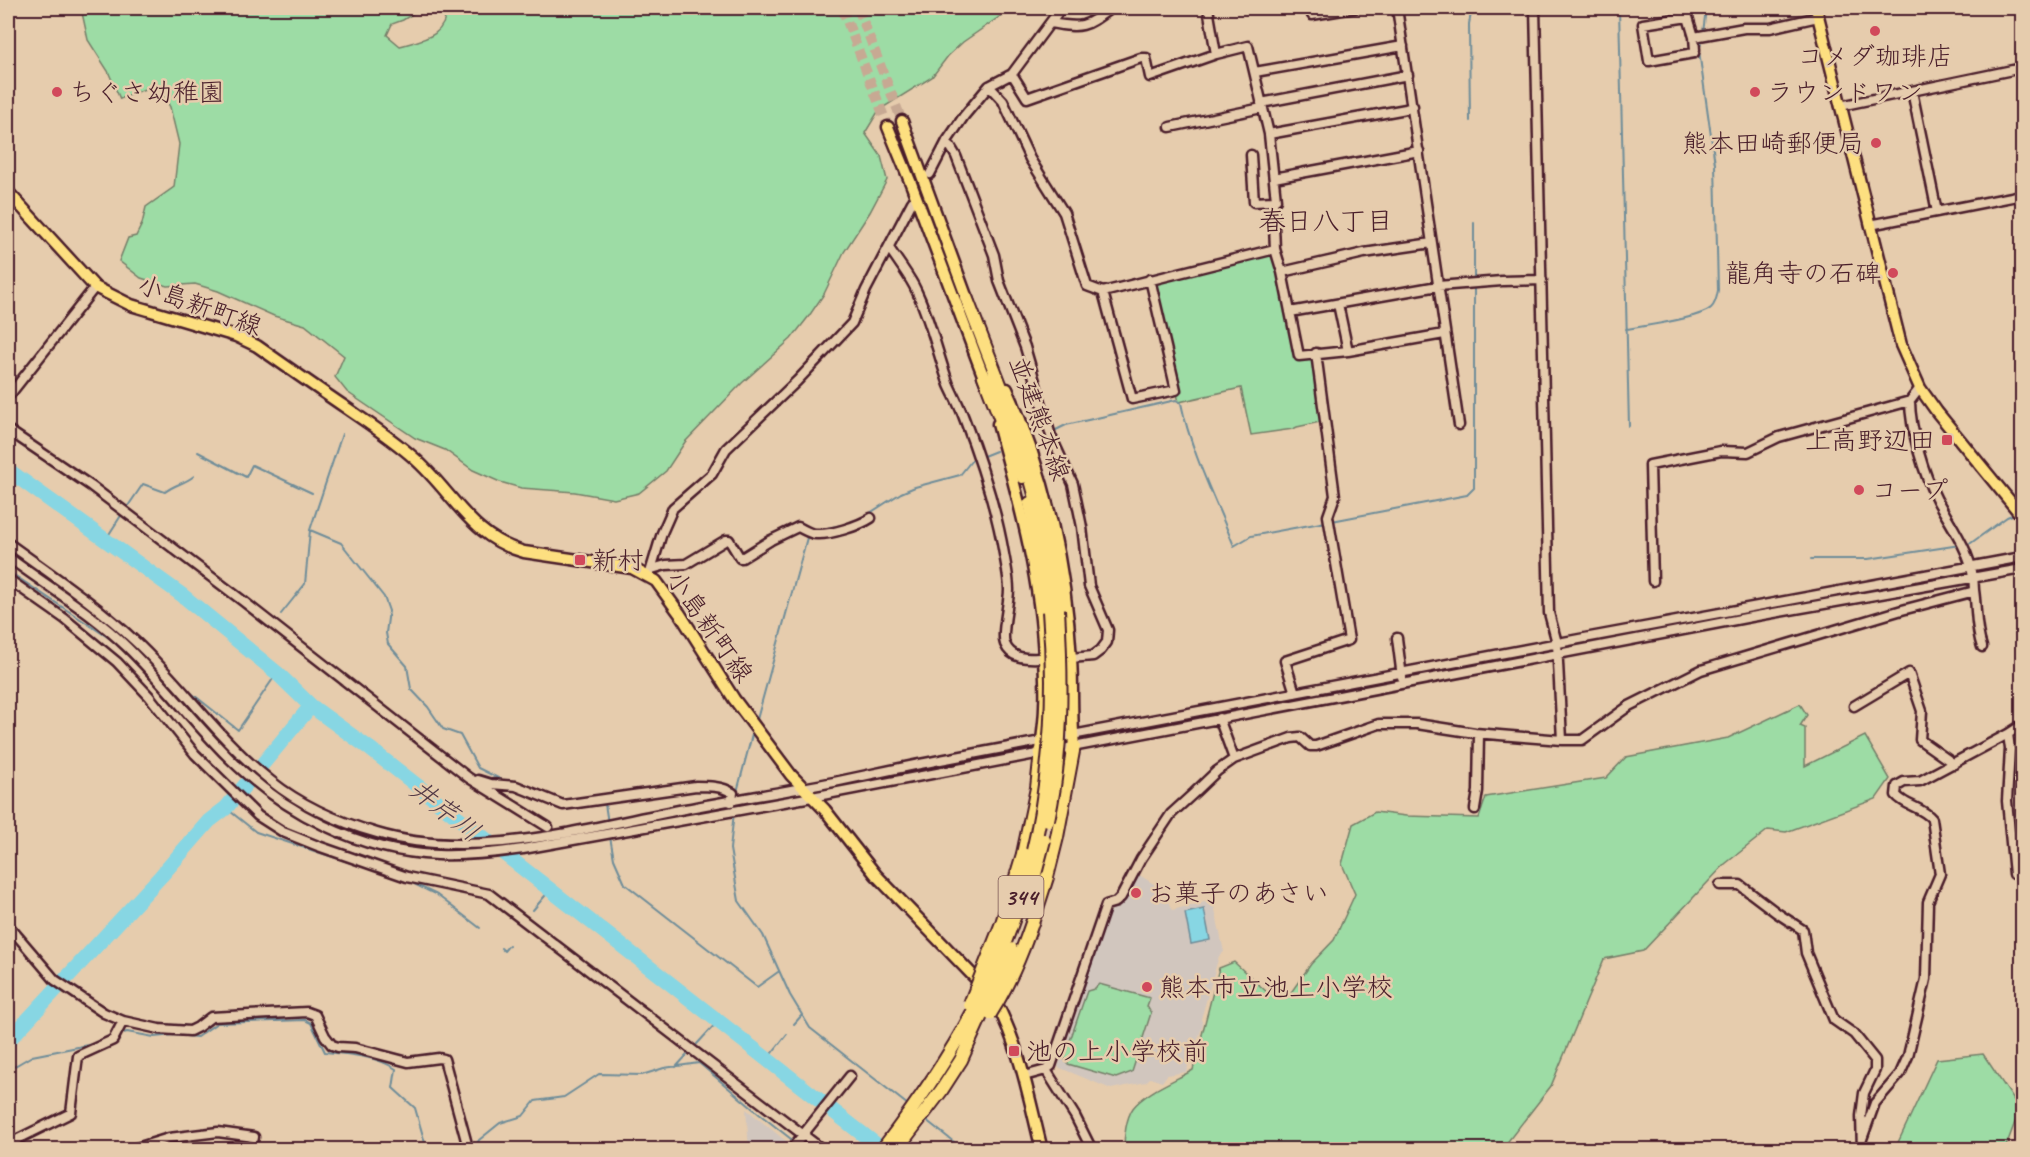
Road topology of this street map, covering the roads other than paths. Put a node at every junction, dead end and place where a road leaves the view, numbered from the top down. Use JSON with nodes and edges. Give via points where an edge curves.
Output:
{"nodes":[{"id":1,"x":1061,"y":8,"type":"edge"},
{"id":2,"x":1111,"y":8,"type":"edge"},
{"id":3,"x":1208,"y":8,"type":"edge"},
{"id":4,"x":1311,"y":8,"type":"edge"},
{"id":5,"x":1355,"y":8,"type":"edge"},
{"id":6,"x":1397,"y":8,"type":"edge"},
{"id":7,"x":1535,"y":8,"type":"edge"},
{"id":8,"x":1817,"y":12,"type":"edge"},
{"id":9,"x":1051,"y":23,"type":"junction"},
{"id":10,"x":1694,"y":37,"type":"junction"},
{"id":11,"x":1403,"y":46,"type":"junction"},
{"id":12,"x":1216,"y":54,"type":"junction"},
{"id":13,"x":2022,"y":68,"type":"edge"},
{"id":14,"x":1255,"y":72,"type":"junction"},
{"id":15,"x":1012,"y":74,"type":"junction"},
{"id":16,"x":1408,"y":75,"type":"junction"},
{"id":17,"x":989,"y":86,"type":"junction"},
{"id":18,"x":1912,"y":91,"type":"junction"},
{"id":19,"x":1262,"y":105,"type":"junction"},
{"id":20,"x":1413,"y":106,"type":"junction"},
{"id":21,"x":1840,"y":106,"type":"junction"},
{"id":22,"x":902,"y":121,"type":"tunnel mouth"},
{"id":23,"x":888,"y":126,"type":"tunnel mouth"},
{"id":24,"x":1170,"y":127,"type":"dead end"},
{"id":25,"x":1269,"y":134,"type":"junction"},
{"id":26,"x":947,"y":141,"type":"junction"},
{"id":27,"x":1419,"y":151,"type":"junction"},
{"id":28,"x":1251,"y":155,"type":"dead end"},
{"id":29,"x":930,"y":174,"type":"dead end"},
{"id":30,"x":1274,"y":178,"type":"junction"},
{"id":31,"x":8,"y":192,"type":"edge"},
{"id":32,"x":2022,"y":195,"type":"edge"},
{"id":33,"x":1273,"y":201,"type":"junction"},
{"id":34,"x":912,"y":202,"type":"dead end"},
{"id":35,"x":1937,"y":212,"type":"junction"},
{"id":36,"x":1870,"y":225,"type":"junction"},
{"id":37,"x":1432,"y":243,"type":"junction"},
{"id":38,"x":888,"y":248,"type":"junction"},
{"id":39,"x":1275,"y":249,"type":"junction"},
{"id":40,"x":1282,"y":272,"type":"junction"},
{"id":41,"x":1150,"y":279,"type":"junction"},
{"id":42,"x":1542,"y":280,"type":"junction"},
{"id":43,"x":1438,"y":286,"type":"junction"},
{"id":44,"x":95,"y":287,"type":"junction"},
{"id":45,"x":1103,"y":292,"type":"junction"},
{"id":46,"x":966,"y":297,"type":"junction"},
{"id":47,"x":1338,"y":304,"type":"junction"},
{"id":48,"x":1290,"y":312,"type":"junction"},
{"id":49,"x":1444,"y":334,"type":"junction"},
{"id":50,"x":1348,"y":351,"type":"junction"},
{"id":51,"x":1317,"y":353,"type":"junction"},
{"id":52,"x":984,"y":376,"type":"junction"},
{"id":53,"x":1920,"y":388,"type":"junction"},
{"id":54,"x":8,"y":397,"type":"edge"},
{"id":55,"x":1910,"y":401,"type":"junction"},
{"id":56,"x":1459,"y":425,"type":"dead end"},
{"id":57,"x":8,"y":430,"type":"edge"},
{"id":58,"x":2022,"y":516,"type":"edge"},
{"id":59,"x":871,"y":518,"type":"dead end"},
{"id":60,"x":8,"y":543,"type":"edge"},
{"id":61,"x":8,"y":557,"type":"edge"},
{"id":62,"x":2022,"y":557,"type":"edge"},
{"id":63,"x":1970,"y":566,"type":"junction"},
{"id":64,"x":2022,"y":569,"type":"edge"},
{"id":65,"x":650,"y":573,"type":"junction"},
{"id":66,"x":1974,"y":577,"type":"junction"},
{"id":67,"x":8,"y":579,"type":"edge"},
{"id":68,"x":1653,"y":581,"type":"dead end"},
{"id":69,"x":1974,"y":590,"type":"junction"},
{"id":70,"x":1749,"y":607,"type":"junction"},
{"id":71,"x":1053,"y":610,"type":"junction"},
{"id":72,"x":1751,"y":617,"type":"junction"},
{"id":73,"x":1397,"y":638,"type":"dead end"},
{"id":74,"x":1557,"y":643,"type":"junction"},
{"id":75,"x":1982,"y":647,"type":"dead end"},
{"id":76,"x":1556,"y":655,"type":"junction"},
{"id":77,"x":1044,"y":658,"type":"junction"},
{"id":78,"x":1071,"y":658,"type":"junction"},
{"id":79,"x":1402,"y":673,"type":"junction"},
{"id":80,"x":1402,"y":684,"type":"junction"},
{"id":81,"x":1295,"y":693,"type":"junction"},
{"id":82,"x":1854,"y":706,"type":"dead end"},
{"id":83,"x":1219,"y":718,"type":"junction"},
{"id":84,"x":2022,"y":725,"type":"edge"},
{"id":85,"x":1106,"y":729,"type":"junction"},
{"id":86,"x":1479,"y":734,"type":"junction"},
{"id":87,"x":2008,"y":734,"type":"junction"},
{"id":88,"x":1108,"y":739,"type":"junction"},
{"id":89,"x":1073,"y":740,"type":"junction"},
{"id":90,"x":1562,"y":740,"type":"junction"},
{"id":91,"x":1041,"y":746,"type":"junction"},
{"id":92,"x":1234,"y":759,"type":"junction"},
{"id":93,"x":1954,"y":764,"type":"junction"},
{"id":94,"x":469,"y":778,"type":"junction"},
{"id":95,"x":802,"y":786,"type":"junction"},
{"id":96,"x":812,"y":797,"type":"junction"},
{"id":97,"x":732,"y":800,"type":"junction"},
{"id":98,"x":1475,"y":809,"type":"dead end"},
{"id":99,"x":730,"y":811,"type":"junction"},
{"id":100,"x":548,"y":827,"type":"dead end"},
{"id":101,"x":2022,"y":873,"type":"edge"},
{"id":102,"x":1720,"y":885,"type":"dead end"},
{"id":103,"x":8,"y":925,"type":"edge"},
{"id":104,"x":123,"y":1021,"type":"junction"},
{"id":105,"x":956,"y":1056,"type":"junction"},
{"id":106,"x":1046,"y":1070,"type":"junction"},
{"id":107,"x":850,"y":1076,"type":"dead end"},
{"id":108,"x":1024,"y":1076,"type":"junction"},
{"id":109,"x":804,"y":1134,"type":"junction"},
{"id":110,"x":1862,"y":1138,"type":"junction"},
{"id":111,"x":794,"y":1148,"type":"edge"},
{"id":112,"x":8,"y":1149,"type":"edge"},
{"id":113,"x":130,"y":1149,"type":"edge"},
{"id":114,"x":251,"y":1149,"type":"edge"},
{"id":115,"x":465,"y":1149,"type":"edge"},
{"id":116,"x":823,"y":1149,"type":"edge"},
{"id":117,"x":882,"y":1149,"type":"edge"},
{"id":118,"x":896,"y":1149,"type":"edge"},
{"id":119,"x":1042,"y":1149,"type":"edge"},
{"id":120,"x":1092,"y":1149,"type":"edge"},
{"id":121,"x":1862,"y":1149,"type":"edge"}],
"edges":[{"from":1,"to":9,"type":"street"},
{"from":2,"to":9,"type":"street","via":[[1088,25]]},
{"from":3,"to":12,"type":"street"},
{"from":4,"to":5,"type":"street","via":[[1312,15]]},
{"from":6,"to":11,"type":"street"},
{"from":7,"to":42,"type":"street"},
{"from":8,"to":10,"type":"street","via":[[1770,28],[1744,28]]},
{"from":8,"to":21,"type":"main road"},
{"from":9,"to":15,"type":"street"},
{"from":10,"to":10,"type":"street","via":[[1694,53],[1649,61],[1643,24],[1688,16]]},
{"from":11,"to":14,"type":"street"},
{"from":11,"to":16,"type":"street"},
{"from":12,"to":14,"type":"street","via":[[1248,46]]},
{"from":12,"to":15,"type":"street","via":[[1150,76],[1146,58],[1141,58],[1027,98]]},
{"from":13,"to":18,"type":"street"},
{"from":14,"to":19,"type":"street"},
{"from":15,"to":17,"type":"street"},
{"from":16,"to":19,"type":"street"},
{"from":16,"to":20,"type":"street"},
{"from":17,"to":26,"type":"street"},
{"from":17,"to":45,"type":"street","via":[[1003,101],[1030,159],[1064,213],[1087,286]]},
{"from":18,"to":21,"type":"street"},
{"from":18,"to":35,"type":"street"},
{"from":19,"to":24,"type":"street"},
{"from":19,"to":25,"type":"street"},
{"from":20,"to":25,"type":"street"},
{"from":20,"to":27,"type":"street"},
{"from":21,"to":36,"type":"main road"},
{"from":22,"to":46,"type":"main road","name":"並建熊本線"},
{"from":23,"to":52,"type":"main road","name":"並建熊本線"},
{"from":25,"to":30,"type":"street"},
{"from":26,"to":29,"type":"street"},
{"from":26,"to":78,"type":"street","via":[[994,255],[999,281],[1025,347],[1051,436],[1073,484],[1089,586],[1108,630],[1107,642],[1101,650],[1093,656]]},
{"from":27,"to":30,"type":"street"},
{"from":27,"to":37,"type":"street"},
{"from":28,"to":33,"type":"street","via":[[1254,202]]},
{"from":30,"to":33,"type":"street"},
{"from":31,"to":44,"type":"main road","name":"小島新町線"},
{"from":32,"to":35,"type":"street"},
{"from":33,"to":39,"type":"street"},
{"from":34,"to":38,"type":"street"},
{"from":35,"to":36,"type":"street"},
{"from":36,"to":53,"type":"main road","via":[[1901,345]]},
{"from":37,"to":40,"type":"street","via":[[1364,253]]},
{"from":37,"to":43,"type":"street"},
{"from":38,"to":65,"type":"street","via":[[852,323],[726,449],[712,474],[673,508]]},
{"from":38,"to":77,"type":"street","via":[[914,285],[981,462],[1004,551],[1009,588],[1005,645],[1017,657]]},
{"from":39,"to":40,"type":"street"},
{"from":39,"to":41,"type":"street"},
{"from":40,"to":48,"type":"street"},
{"from":41,"to":45,"type":"street"},
{"from":41,"to":45,"type":"street","via":[[1176,390],[1132,399]]},
{"from":42,"to":43,"type":"street"},
{"from":42,"to":74,"type":"street","via":[[1549,613]]},
{"from":43,"to":47,"type":"street"},
{"from":43,"to":49,"type":"street"},
{"from":44,"to":54,"type":"street"},
{"from":44,"to":65,"type":"main road","name":"小島新町線","via":[[131,305],[236,336],[257,346],[416,459],[463,513],[508,547]]},
{"from":46,"to":71,"type":"highway","number":"344","via":[[1017,428],[1046,535]]},
{"from":46,"to":78,"type":"main road","name":"並建熊本線","via":[[1017,411],[1043,491],[1065,591]]},
{"from":47,"to":48,"type":"street"},
{"from":47,"to":50,"type":"street"},
{"from":48,"to":51,"type":"street","via":[[1299,356]]},
{"from":49,"to":50,"type":"street"},
{"from":49,"to":56,"type":"street"},
{"from":50,"to":51,"type":"street"},
{"from":51,"to":81,"type":"street","via":[[1335,496],[1328,516],[1349,640],[1286,661]]},
{"from":52,"to":71,"type":"highway","number":"344","via":[[1030,502]]},
{"from":52,"to":77,"type":"main road","name":"並建熊本線","via":[[1031,556]]},
{"from":53,"to":55,"type":"street"},
{"from":53,"to":58,"type":"main road"},
{"from":55,"to":63,"type":"street","via":[[1910,419],[1926,472]]},
{"from":55,"to":68,"type":"street","via":[[1786,435],[1748,452],[1721,451],[1650,465]]},
{"from":57,"to":94,"type":"street","via":[[91,486]]},
{"from":59,"to":65,"type":"street","via":[[856,526],[820,534],[798,527],[742,558],[726,540],[686,564],[666,565]]},
{"from":60,"to":97,"type":"street","via":[[132,638],[267,778],[330,817],[382,835],[430,844],[468,845],[557,834]]},
{"from":61,"to":99,"type":"street","via":[[125,645],[229,758],[260,786],[317,822],[382,846],[436,855],[481,855]]},
{"from":62,"to":63,"type":"street"},
{"from":63,"to":66,"type":"street"},
{"from":63,"to":70,"type":"street"},
{"from":64,"to":66,"type":"street"},
{"from":65,"to":95,"type":"main road","name":"小島新町線","via":[[749,720]]},
{"from":66,"to":69,"type":"street"},
{"from":66,"to":72,"type":"street"},
{"from":67,"to":109,"type":"street","via":[[117,662],[195,754],[258,816],[318,846],[407,877],[489,894]]},
{"from":69,"to":75,"type":"street","via":[[1976,628]]},
{"from":69,"to":90,"type":"street","via":[[1701,670],[1629,706],[1582,740]]},
{"from":70,"to":72,"type":"street"},
{"from":70,"to":74,"type":"street"},
{"from":71,"to":105,"type":"highway","number":"344","bridge":true,"via":[[1051,728],[1036,837],[1007,939]]},
{"from":72,"to":76,"type":"street"},
{"from":73,"to":79,"type":"street"},
{"from":74,"to":76,"type":"street"},
{"from":74,"to":79,"type":"street"},
{"from":76,"to":80,"type":"street"},
{"from":76,"to":90,"type":"street"},
{"from":77,"to":91,"type":"main road","name":"並建熊本線","via":[[1046,705]]},
{"from":78,"to":89,"type":"main road","name":"並建熊本線"},
{"from":79,"to":80,"type":"street"},
{"from":79,"to":81,"type":"street"},
{"from":80,"to":83,"type":"street"},
{"from":81,"to":85,"type":"street"},
{"from":82,"to":93,"type":"street","via":[[1909,673],[1922,711],[1920,740]]},
{"from":83,"to":88,"type":"street"},
{"from":83,"to":92,"type":"street"},
{"from":84,"to":87,"type":"street"},
{"from":85,"to":88,"type":"street"},
{"from":85,"to":89,"type":"street"},
{"from":86,"to":90,"type":"street"},
{"from":86,"to":92,"type":"street","via":[[1417,724],[1379,724],[1316,746],[1300,737],[1291,738]]},
{"from":86,"to":98,"type":"street"},
{"from":87,"to":93,"type":"street"},
{"from":87,"to":101,"type":"street","via":[[2007,801],[2014,874]]},
{"from":88,"to":89,"type":"street"},
{"from":89,"to":91,"type":"street"},
{"from":89,"to":105,"type":"highway","bridge":true,"via":[[1057,837],[1024,946],[1005,989]]},
{"from":91,"to":95,"type":"street"},
{"from":91,"to":96,"type":"street"},
{"from":91,"to":105,"type":"highway","bridge":true,"via":[[1023,854]]},
{"from":92,"to":106,"type":"street","via":[[1171,814],[1121,897],[1106,905],[1051,1066]]},
{"from":93,"to":110,"type":"street","via":[[1920,781],[1898,786],[1896,795],[1901,801],[1932,819],[1940,874],[1929,902],[1926,979],[1908,1056],[1900,1074],[1875,1103]]},
{"from":94,"to":97,"type":"street","via":[[516,786],[563,806],[696,786],[729,790]]},
{"from":94,"to":100,"type":"street"},
{"from":95,"to":96,"type":"main road","name":"小島新町線"},
{"from":95,"to":97,"type":"street"},
{"from":96,"to":99,"type":"street"},
{"from":96,"to":108,"type":"main road","name":"小島新町線","via":[[876,875],[994,1000]]},
{"from":97,"to":99,"type":"street"},
{"from":102,"to":110,"type":"street","via":[[1740,885],[1803,930],[1806,952],[1834,1020],[1854,1034],[1875,1060],[1875,1070],[1864,1093]]},
{"from":103,"to":104,"type":"street","via":[[55,980]]},
{"from":104,"to":112,"type":"street","via":[[113,1040],[78,1056],[71,1113],[18,1139]]},
{"from":104,"to":115,"type":"street","via":[[190,1031],[211,1017],[307,1012],[315,1015],[332,1045],[408,1062],[444,1059],[467,1144]]},
{"from":105,"to":117,"type":"highway","number":"344","bridge":true},
{"from":105,"to":118,"type":"highway","number":"344","bridge":true,"via":[[941,1091]]},
{"from":106,"to":108,"type":"street"},
{"from":106,"to":120,"type":"street"},
{"from":107,"to":109,"type":"street"},
{"from":108,"to":119,"type":"main road","name":"小島新町線"},
{"from":109,"to":111,"type":"street"},
{"from":109,"to":116,"type":"street"},
{"from":110,"to":121,"type":"street"},
{"from":113,"to":114,"type":"street","via":[[169,1138],[218,1132],[254,1137]]}]}
